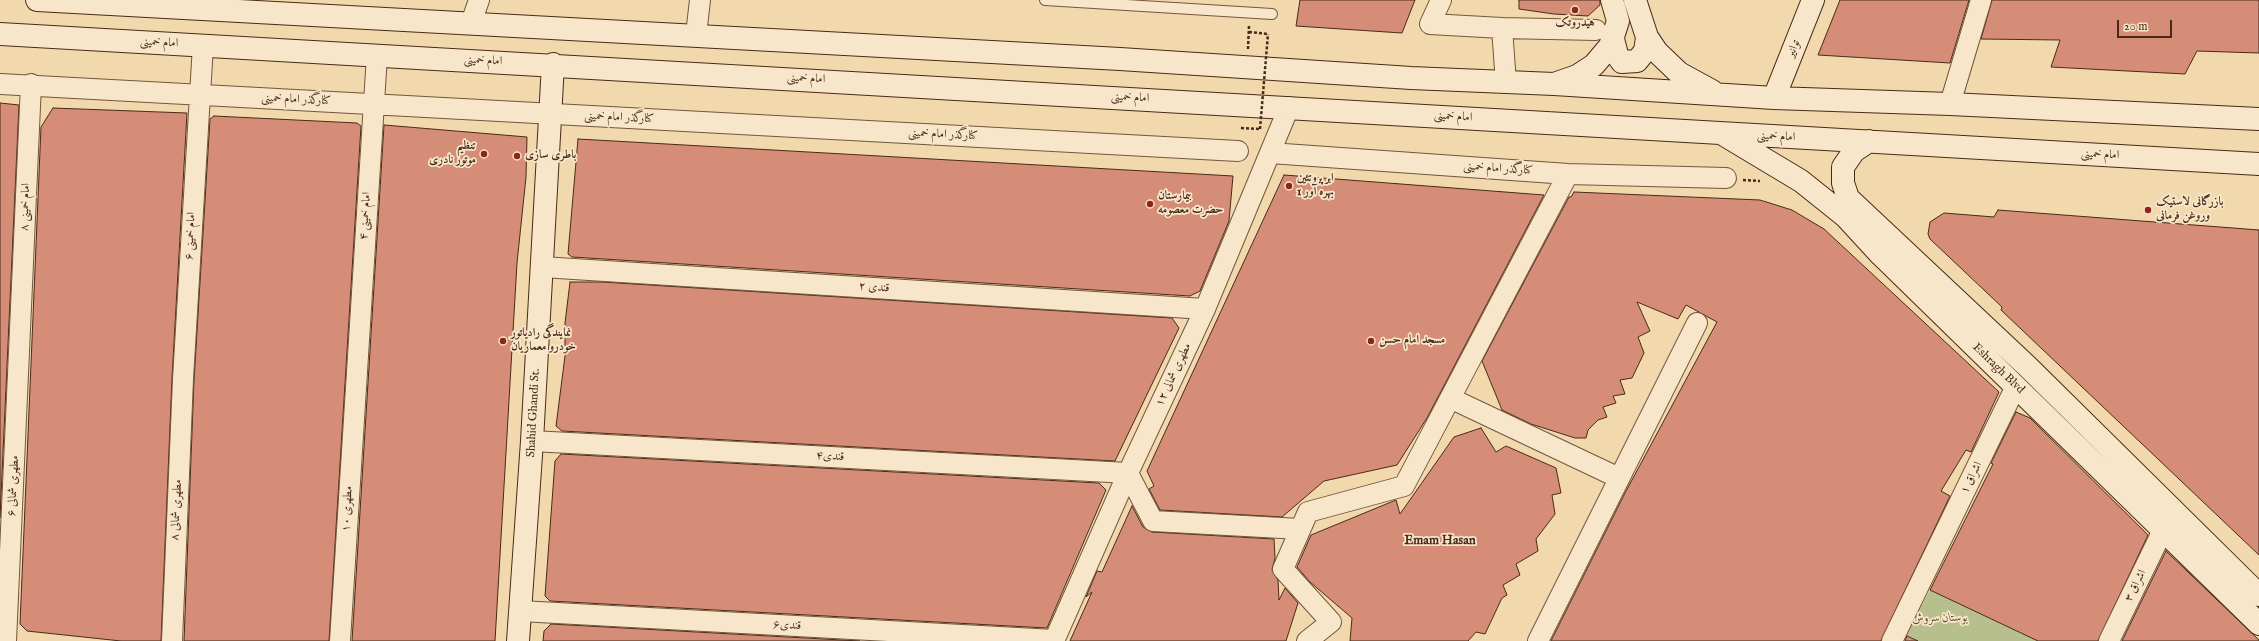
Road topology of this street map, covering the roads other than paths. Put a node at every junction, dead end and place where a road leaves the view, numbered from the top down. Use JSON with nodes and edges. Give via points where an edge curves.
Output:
{"nodes":[{"id":1,"x":37,"y":0,"type":"edge"},
{"id":2,"x":479,"y":0,"type":"edge"},
{"id":3,"x":700,"y":0,"type":"edge"},
{"id":4,"x":1045,"y":0,"type":"edge"},
{"id":5,"x":1441,"y":0,"type":"edge"},
{"id":6,"x":1612,"y":0,"type":"edge"},
{"id":7,"x":1634,"y":0,"type":"edge"},
{"id":8,"x":1813,"y":0,"type":"edge"},
{"id":9,"x":1981,"y":0,"type":"edge"},
{"id":10,"x":1272,"y":14,"type":"dead end"},
{"id":11,"x":471,"y":24,"type":"junction"},
{"id":12,"x":1502,"y":28,"type":"junction"},
{"id":13,"x":0,"y":34,"type":"edge"},
{"id":14,"x":696,"y":35,"type":"junction"},
{"id":15,"x":1605,"y":35,"type":"junction"},
{"id":16,"x":1647,"y":38,"type":"junction"},
{"id":17,"x":203,"y":45,"type":"junction"},
{"id":18,"x":377,"y":55,"type":"junction"},
{"id":19,"x":553,"y":64,"type":"junction"},
{"id":20,"x":1506,"y":83,"type":"junction"},
{"id":21,"x":0,"y":84,"type":"edge"},
{"id":22,"x":31,"y":84,"type":"junction"},
{"id":23,"x":1554,"y":84,"type":"junction"},
{"id":24,"x":200,"y":94,"type":"junction"},
{"id":25,"x":1719,"y":95,"type":"junction"},
{"id":26,"x":1774,"y":98,"type":"junction"},
{"id":27,"x":373,"y":104,"type":"junction"},
{"id":28,"x":1950,"y":104,"type":"junction"},
{"id":29,"x":1289,"y":107,"type":"junction"},
{"id":30,"x":551,"y":114,"type":"junction"},
{"id":31,"x":2259,"y":119,"type":"edge"},
{"id":32,"x":1723,"y":134,"type":"junction"},
{"id":33,"x":1869,"y":141,"type":"junction"},
{"id":34,"x":1238,"y":151,"type":"dead end"},
{"id":35,"x":1270,"y":153,"type":"junction"},
{"id":36,"x":2259,"y":164,"type":"edge"},
{"id":37,"x":1568,"y":174,"type":"junction"},
{"id":38,"x":1726,"y":178,"type":"dead end"},
{"id":39,"x":542,"y":267,"type":"junction"},
{"id":40,"x":1205,"y":309,"type":"junction"},
{"id":41,"x":1697,"y":323,"type":"dead end"},
{"id":42,"x":21,"y":330,"type":"joint"},
{"id":43,"x":2028,"y":367,"type":"junction"},
{"id":44,"x":356,"y":376,"type":"joint"},
{"id":45,"x":183,"y":379,"type":"joint"},
{"id":46,"x":2016,"y":386,"type":"junction"},
{"id":47,"x":1450,"y":398,"type":"junction"},
{"id":48,"x":532,"y":441,"type":"junction"},
{"id":49,"x":1128,"y":473,"type":"junction"},
{"id":50,"x":1619,"y":478,"type":"junction"},
{"id":51,"x":2176,"y":513,"type":"junction"},
{"id":52,"x":1300,"y":530,"type":"junction"},
{"id":53,"x":2163,"y":530,"type":"junction"},
{"id":54,"x":2259,"y":594,"type":"edge"},
{"id":55,"x":520,"y":611,"type":"junction"},
{"id":56,"x":2259,"y":624,"type":"edge"},
{"id":57,"x":6,"y":641,"type":"edge"},
{"id":58,"x":172,"y":641,"type":"edge"},
{"id":59,"x":340,"y":641,"type":"edge"},
{"id":60,"x":518,"y":641,"type":"edge"},
{"id":61,"x":1054,"y":641,"type":"edge"},
{"id":62,"x":1307,"y":641,"type":"edge"},
{"id":63,"x":1538,"y":641,"type":"edge"},
{"id":64,"x":1892,"y":641,"type":"edge"},
{"id":65,"x":2109,"y":641,"type":"edge"}],
"edges":[{"from":1,"to":11,"type":"main road"},
{"from":2,"to":11,"type":"street"},
{"from":3,"to":14,"type":"street"},
{"from":4,"to":10,"type":"lane"},
{"from":5,"to":12,"type":"street","via":[[1430,24]]},
{"from":6,"to":15,"type":"main road","via":[[1618,20]]},
{"from":7,"to":16,"type":"main road"},
{"from":8,"to":26,"type":"main road","name":"توانیر"},
{"from":9,"to":28,"type":"street"},
{"from":11,"to":14,"type":"main road"},
{"from":12,"to":15,"type":"street"},
{"from":12,"to":20,"type":"street"},
{"from":13,"to":17,"type":"main road","name":"امام خمینی"},
{"from":14,"to":20,"type":"main road"},
{"from":15,"to":16,"type":"main road","via":[[1622,62],[1637,62],[1645,51]]},
{"from":15,"to":23,"type":"main road","via":[[1594,65],[1577,76]]},
{"from":16,"to":25,"type":"main road","via":[[1679,73]]},
{"from":17,"to":18,"type":"main road","name":"امام خمینی"},
{"from":17,"to":24,"type":"street","name":"امام خمینی ۶"},
{"from":18,"to":19,"type":"main road","name":"امام خمینی"},
{"from":18,"to":27,"type":"street","name":"امام خمینی ۴"},
{"from":19,"to":29,"type":"main road","name":"امام خمینی"},
{"from":19,"to":30,"type":"main road","name":"Shahid Ghandi St."},
{"from":20,"to":23,"type":"main road"},
{"from":21,"to":22,"type":"street","name":"کنارگذر امام خمینی"},
{"from":22,"to":24,"type":"street","name":"کنارگذر امام خمینی"},
{"from":22,"to":42,"type":"street","name":"امام خمینی ۸"},
{"from":23,"to":25,"type":"main road"},
{"from":24,"to":27,"type":"street","name":"کنارگذر امام خمینی"},
{"from":24,"to":45,"type":"street","name":"امام خمینی ۶"},
{"from":25,"to":26,"type":"main road"},
{"from":26,"to":28,"type":"main road"},
{"from":27,"to":30,"type":"street","name":"کنارگذر امام خمینی"},
{"from":27,"to":44,"type":"street","name":"امام خمینی ۴"},
{"from":28,"to":31,"type":"main road"},
{"from":29,"to":32,"type":"main road","name":"امام خمینی"},
{"from":29,"to":35,"type":"street","name":"مطهری شمالی ۱۲"},
{"from":30,"to":34,"type":"street","name":"کنارگذر امام خمینی"},
{"from":30,"to":39,"type":"main road","name":"Shahid Ghandi St."},
{"from":32,"to":33,"type":"main road","name":"امام خمینی"},
{"from":32,"to":46,"type":"main road","name":"Eshragh Blvd","via":[[1801,181],[1846,217],[1881,255]]},
{"from":33,"to":36,"type":"main road","name":"امام خمینی"},
{"from":33,"to":43,"type":"main road","name":"Eshragh Blvd","via":[[1854,151],[1843,167],[1843,183],[1848,198]]},
{"from":35,"to":37,"type":"street","name":"کنارگذر امام خمینی"},
{"from":35,"to":40,"type":"street","name":"مطهری شمالی ۱۲"},
{"from":37,"to":38,"type":"street","name":"کنارگذر امام خمینی"},
{"from":37,"to":47,"type":"street"},
{"from":39,"to":40,"type":"street","name":"قندی ۲"},
{"from":39,"to":48,"type":"main road","name":"Shahid Ghandi St."},
{"from":40,"to":49,"type":"street","name":"مطهری شمالی ۱۲"},
{"from":41,"to":50,"type":"street"},
{"from":42,"to":57,"type":"street","name":"مطهری شمالی ۶"},
{"from":43,"to":46,"type":"main road"},
{"from":43,"to":51,"type":"main road","name":"Eshragh Blvd"},
{"from":44,"to":59,"type":"street","name":"مطهری ۱۰"},
{"from":45,"to":58,"type":"street","name":"مطهری شمالی ۸"},
{"from":46,"to":53,"type":"main road","name":"Eshragh Blvd"},
{"from":46,"to":64,"type":"street","name":"اشراق ۱"},
{"from":47,"to":50,"type":"street"},
{"from":47,"to":52,"type":"street","via":[[1404,486],[1308,512]]},
{"from":48,"to":49,"type":"street","name":"قندی۴"},
{"from":48,"to":55,"type":"main road","name":"Shahid Ghandi St."},
{"from":49,"to":52,"type":"street","via":[[1153,521]]},
{"from":49,"to":61,"type":"street","name":"مطهری شمالی ۱۲"},
{"from":50,"to":63,"type":"street"},
{"from":51,"to":53,"type":"main road"},
{"from":51,"to":54,"type":"main road","name":"Eshragh Blvd"},
{"from":52,"to":62,"type":"street","via":[[1283,569],[1331,622]]},
{"from":53,"to":56,"type":"main road","name":"Eshragh Blvd"},
{"from":53,"to":65,"type":"street","name":"اشراق ۳"},
{"from":55,"to":60,"type":"main road","name":"Shahid Ghandi St."},
{"from":55,"to":61,"type":"street","name":"قندی۶"}]}
